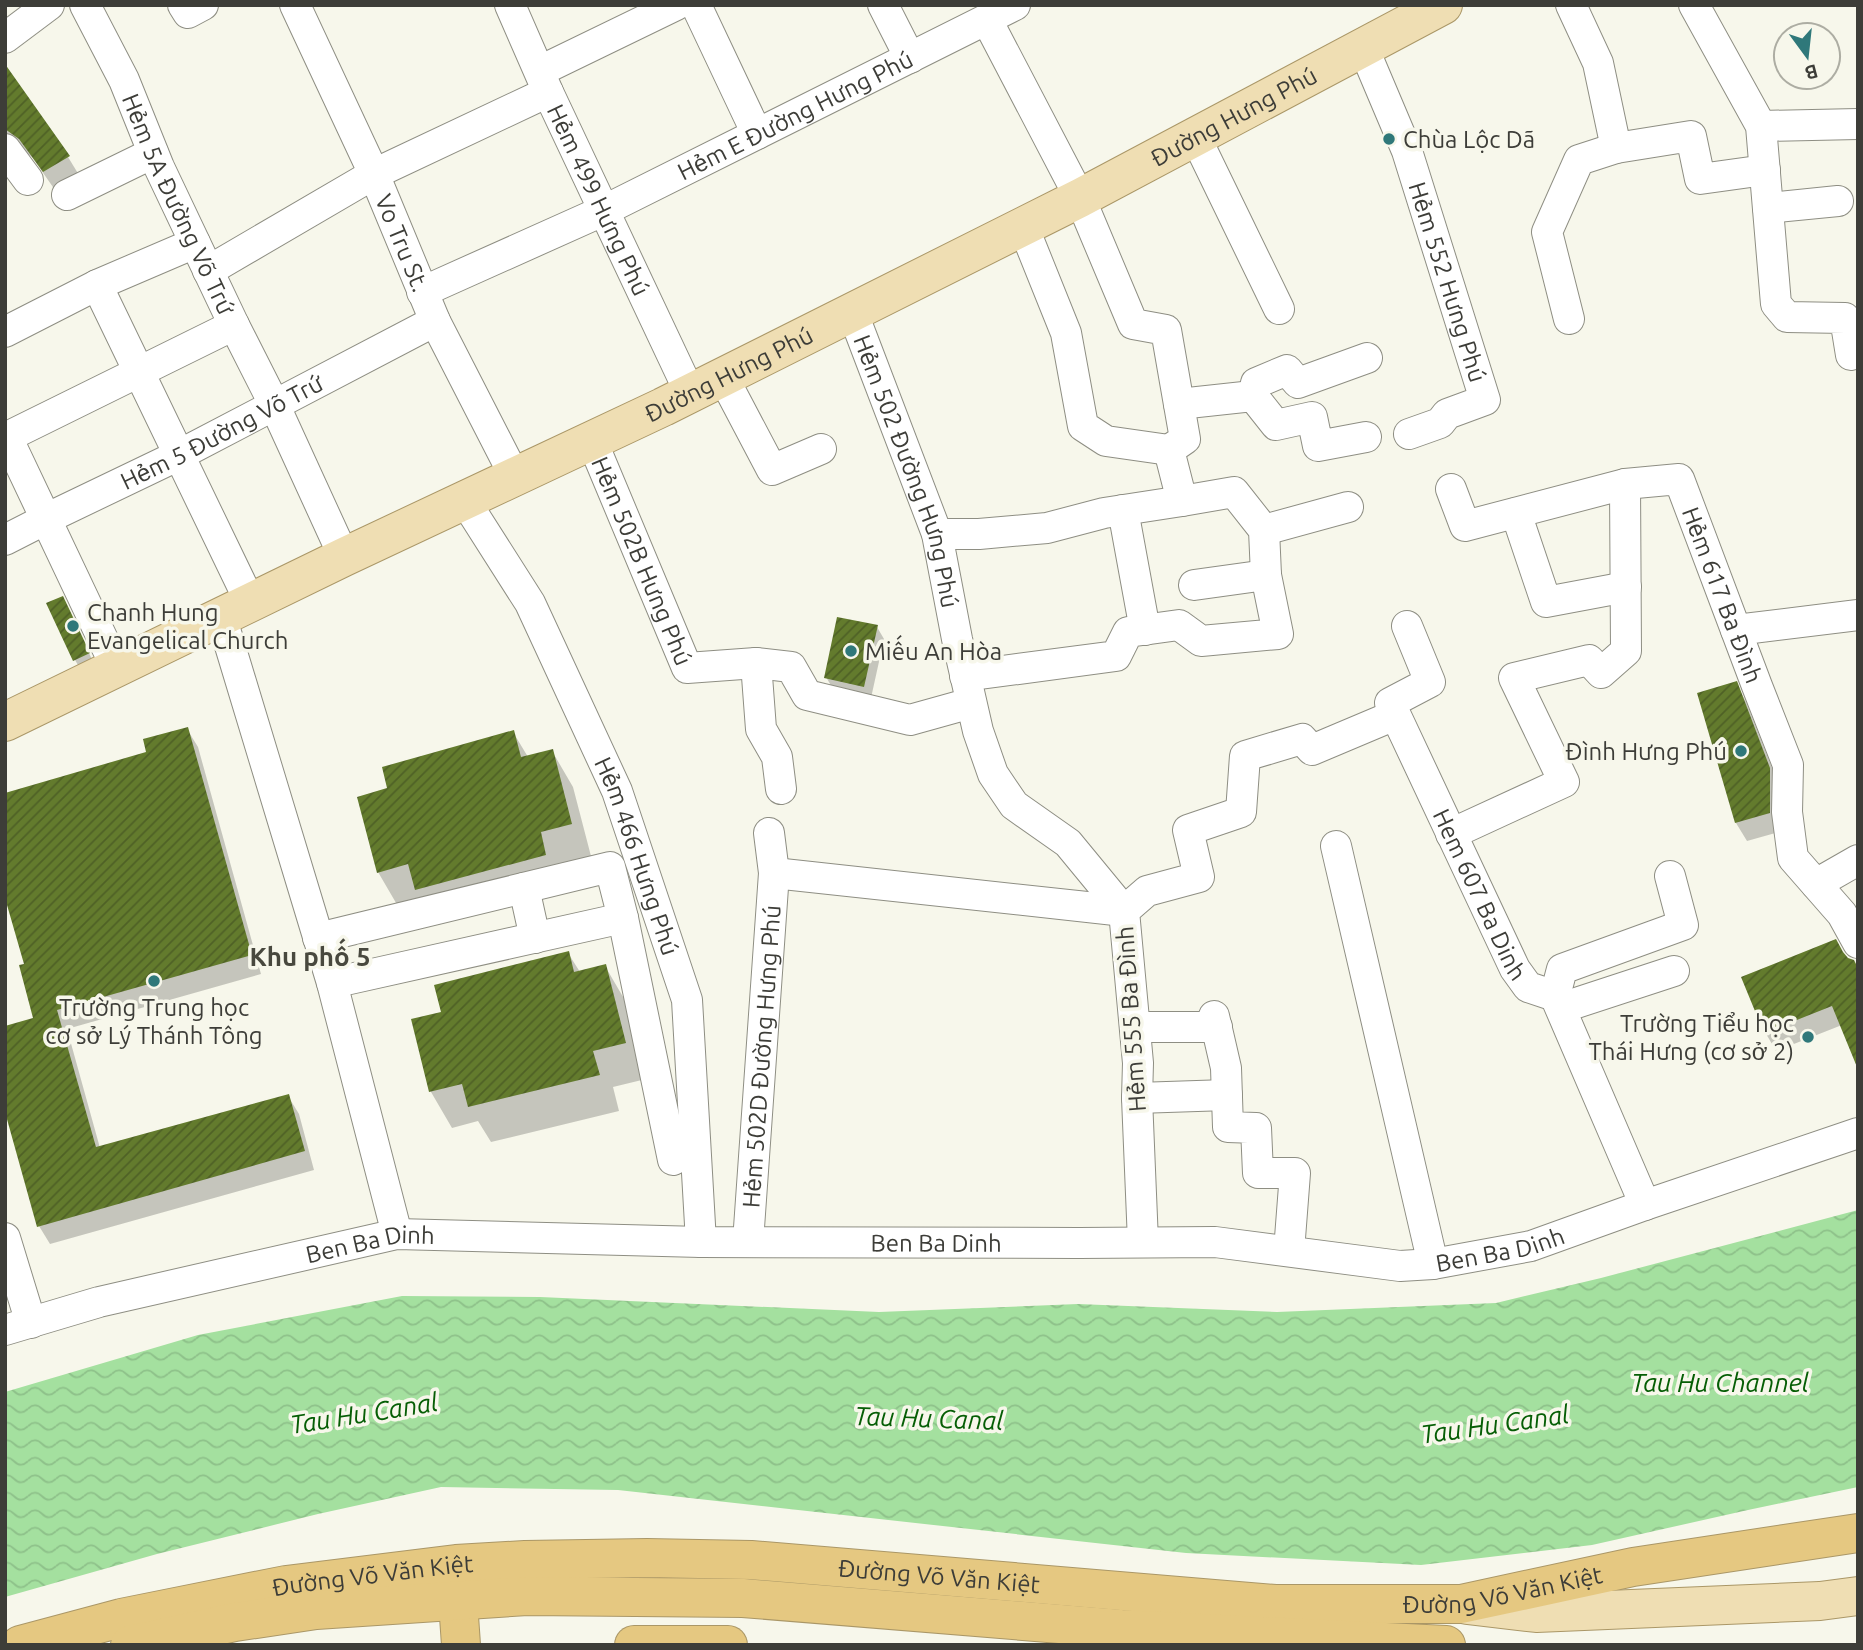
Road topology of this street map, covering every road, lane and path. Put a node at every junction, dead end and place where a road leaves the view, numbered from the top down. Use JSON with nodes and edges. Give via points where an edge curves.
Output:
{"nodes":[{"id":1,"x":49,"y":5,"type":"edge"},
{"id":2,"x":85,"y":5,"type":"edge"},
{"id":3,"x":183,"y":5,"type":"edge"},
{"id":4,"x":203,"y":5,"type":"edge"},
{"id":5,"x":295,"y":5,"type":"edge"},
{"id":6,"x":510,"y":5,"type":"edge"},
{"id":7,"x":676,"y":5,"type":"edge"},
{"id":8,"x":696,"y":5,"type":"edge"},
{"id":9,"x":883,"y":5,"type":"edge"},
{"id":10,"x":1015,"y":5,"type":"edge"},
{"id":11,"x":1443,"y":5,"type":"edge"},
{"id":12,"x":1571,"y":5,"type":"edge"},
{"id":13,"x":1694,"y":5,"type":"edge"},
{"id":14,"x":987,"y":20,"type":"junction"},
{"id":15,"x":5,"y":38,"type":"edge"},
{"id":16,"x":1363,"y":47,"type":"junction"},
{"id":17,"x":910,"y":58,"type":"junction"},
{"id":18,"x":544,"y":81,"type":"junction"},
{"id":19,"x":1858,"y":124,"type":"edge"},
{"id":20,"x":1761,"y":126,"type":"junction"},
{"id":21,"x":757,"y":134,"type":"junction"},
{"id":22,"x":1195,"y":136,"type":"junction"},
{"id":23,"x":1616,"y":148,"type":"junction"},
{"id":24,"x":5,"y":149,"type":"edge"},
{"id":25,"x":153,"y":153,"type":"junction"},
{"id":26,"x":1765,"y":170,"type":"junction"},
{"id":27,"x":374,"y":174,"type":"junction"},
{"id":28,"x":28,"y":180,"type":"dead end"},
{"id":29,"x":67,"y":195,"type":"dead end"},
{"id":30,"x":1080,"y":198,"type":"junction"},
{"id":31,"x":1838,"y":201,"type":"dead end"},
{"id":32,"x":1768,"y":208,"type":"junction"},
{"id":33,"x":605,"y":211,"type":"junction"},
{"id":34,"x":1023,"y":226,"type":"junction"},
{"id":35,"x":195,"y":243,"type":"junction"},
{"id":36,"x":208,"y":271,"type":"junction"},
{"id":37,"x":97,"y":285,"type":"junction"},
{"id":38,"x":422,"y":292,"type":"junction"},
{"id":39,"x":1279,"y":309,"type":"dead end"},
{"id":40,"x":852,"y":311,"type":"junction"},
{"id":41,"x":1570,"y":319,"type":"dead end"},
{"id":42,"x":435,"y":321,"type":"junction"},
{"id":43,"x":234,"y":325,"type":"junction"},
{"id":44,"x":5,"y":332,"type":"edge"},
{"id":45,"x":1851,"y":355,"type":"dead end"},
{"id":46,"x":1367,"y":358,"type":"dead end"},
{"id":47,"x":139,"y":372,"type":"junction"},
{"id":48,"x":706,"y":385,"type":"junction"},
{"id":49,"x":1253,"y":397,"type":"junction"},
{"id":50,"x":274,"y":404,"type":"junction"},
{"id":51,"x":1179,"y":404,"type":"junction"},
{"id":52,"x":1409,"y":434,"type":"dead end"},
{"id":53,"x":6,"y":437,"type":"edge"},
{"id":54,"x":1366,"y":437,"type":"dead end"},
{"id":55,"x":592,"y":442,"type":"junction"},
{"id":56,"x":821,"y":449,"type":"dead end"},
{"id":57,"x":1169,"y":450,"type":"junction"},
{"id":58,"x":180,"y":455,"type":"junction"},
{"id":59,"x":515,"y":477,"type":"junction"},
{"id":60,"x":1625,"y":484,"type":"junction"},
{"id":61,"x":1451,"y":489,"type":"dead end"},
{"id":62,"x":1182,"y":500,"type":"junction"},
{"id":63,"x":465,"y":501,"type":"junction"},
{"id":64,"x":1348,"y":507,"type":"dead end"},
{"id":65,"x":1123,"y":510,"type":"junction"},
{"id":66,"x":1516,"y":513,"type":"junction"},
{"id":67,"x":47,"y":519,"type":"junction"},
{"id":68,"x":1264,"y":530,"type":"junction"},
{"id":69,"x":937,"y":534,"type":"junction"},
{"id":70,"x":5,"y":540,"type":"edge"},
{"id":71,"x":344,"y":556,"type":"junction"},
{"id":72,"x":1266,"y":575,"type":"junction"},
{"id":73,"x":1194,"y":585,"type":"dead end"},
{"id":74,"x":1626,"y":587,"type":"junction"},
{"id":75,"x":235,"y":609,"type":"junction"},
{"id":76,"x":1858,"y":615,"type":"edge"},
{"id":77,"x":1407,"y":626,"type":"dead end"},
{"id":78,"x":1145,"y":630,"type":"junction"},
{"id":79,"x":1736,"y":630,"type":"junction"},
{"id":80,"x":756,"y":663,"type":"junction"},
{"id":81,"x":116,"y":667,"type":"junction"},
{"id":82,"x":968,"y":690,"type":"junction"},
{"id":83,"x":7,"y":715,"type":"edge"},
{"id":84,"x":1395,"y":715,"type":"junction"},
{"id":85,"x":781,"y":789,"type":"dead end"},
{"id":86,"x":769,"y":833,"type":"dead end"},
{"id":87,"x":1451,"y":834,"type":"junction"},
{"id":88,"x":1336,"y":846,"type":"dead end"},
{"id":89,"x":1858,"y":860,"type":"edge"},
{"id":90,"x":774,"y":873,"type":"junction"},
{"id":91,"x":1671,"y":876,"type":"dead end"},
{"id":92,"x":1816,"y":884,"type":"junction"},
{"id":93,"x":524,"y":888,"type":"junction"},
{"id":94,"x":1124,"y":911,"type":"junction"},
{"id":95,"x":623,"y":918,"type":"junction"},
{"id":96,"x":318,"y":938,"type":"junction"},
{"id":97,"x":536,"y":938,"type":"junction"},
{"id":98,"x":1858,"y":943,"type":"edge"},
{"id":99,"x":1674,"y":971,"type":"dead end"},
{"id":100,"x":332,"y":984,"type":"junction"},
{"id":101,"x":1558,"y":1002,"type":"junction"},
{"id":102,"x":1135,"y":1027,"type":"junction"},
{"id":103,"x":1227,"y":1095,"type":"junction"},
{"id":104,"x":1137,"y":1098,"type":"junction"},
{"id":105,"x":1858,"y":1133,"type":"edge"},
{"id":106,"x":673,"y":1160,"type":"dead end"},
{"id":107,"x":1645,"y":1205,"type":"junction"},
{"id":108,"x":397,"y":1234,"type":"junction"},
{"id":109,"x":5,"y":1238,"type":"edge"},
{"id":110,"x":701,"y":1242,"type":"junction"},
{"id":111,"x":748,"y":1242,"type":"junction"},
{"id":112,"x":1143,"y":1242,"type":"junction"},
{"id":113,"x":1289,"y":1251,"type":"junction"},
{"id":114,"x":1433,"y":1265,"type":"junction"},
{"id":115,"x":18,"y":1326,"type":"edge"},
{"id":116,"x":1858,"y":1533,"type":"edge"},
{"id":117,"x":457,"y":1582,"type":"junction"},
{"id":118,"x":1858,"y":1597,"type":"edge"},
{"id":119,"x":1275,"y":1604,"type":"junction"},
{"id":120,"x":1461,"y":1604,"type":"junction"},
{"id":121,"x":1121,"y":1629,"type":"junction"},
{"id":122,"x":20,"y":1645,"type":"edge"},
{"id":123,"x":130,"y":1645,"type":"edge"},
{"id":124,"x":461,"y":1645,"type":"edge"},
{"id":125,"x":634,"y":1645,"type":"edge"},
{"id":126,"x":728,"y":1645,"type":"edge"},
{"id":127,"x":1447,"y":1645,"type":"edge"}],
"edges":[{"from":1,"to":15,"type":"street"},
{"from":2,"to":25,"type":"street","name":"Hẻm 5A Đường Võ Trứ","via":[[124,79]]},
{"from":3,"to":4,"type":"street","via":[[188,13]]},
{"from":5,"to":27,"type":"street","name":"Vo Tru St."},
{"from":6,"to":18,"type":"street","name":"Hẻm 499 Hưng Phú"},
{"from":7,"to":18,"type":"street"},
{"from":8,"to":21,"type":"street"},
{"from":9,"to":17,"type":"street"},
{"from":10,"to":14,"type":"street","name":"Hẻm E Đường Hưng Phú"},
{"from":11,"to":16,"type":"main road","name":"Đường Hưng Phú"},
{"from":12,"to":23,"type":"street","via":[[1598,63]]},
{"from":13,"to":20,"type":"street"},
{"from":14,"to":17,"type":"street","name":"Hẻm E Đường Hưng Phú"},
{"from":14,"to":30,"type":"street"},
{"from":16,"to":22,"type":"main road","name":"Đường Hưng Phú"},
{"from":16,"to":52,"type":"street","name":"Hẻm 552 Hưng Phú","via":[[1407,151],[1485,400]]},
{"from":17,"to":21,"type":"street","name":"Hẻm E Đường Hưng Phú"},
{"from":18,"to":27,"type":"street"},
{"from":18,"to":33,"type":"street","name":"Hẻm 499 Hưng Phú"},
{"from":19,"to":20,"type":"street"},
{"from":20,"to":26,"type":"street"},
{"from":21,"to":33,"type":"street","name":"Hẻm E Đường Hưng Phú"},
{"from":22,"to":30,"type":"main road","name":"Đường Hưng Phú"},
{"from":22,"to":39,"type":"street"},
{"from":23,"to":26,"type":"street","via":[[1691,136],[1700,179]]},
{"from":23,"to":41,"type":"street","via":[[1579,160],[1547,232]]},
{"from":24,"to":28,"type":"street"},
{"from":25,"to":29,"type":"street"},
{"from":25,"to":35,"type":"street","name":"Hẻm 5A Đường Võ Trứ"},
{"from":26,"to":32,"type":"street"},
{"from":27,"to":36,"type":"street"},
{"from":27,"to":38,"type":"street","name":"Vo Tru St."},
{"from":30,"to":34,"type":"main road","name":"Đường Hưng Phú"},
{"from":30,"to":51,"type":"street","via":[[1133,324],[1166,330]]},
{"from":31,"to":32,"type":"street"},
{"from":32,"to":45,"type":"street","via":[[1776,304],[1787,317],[1845,318]]},
{"from":33,"to":38,"type":"street","name":"Hẻm E Đường Hưng Phú"},
{"from":33,"to":48,"type":"street","name":"Hẻm 499 Hưng Phú"},
{"from":34,"to":40,"type":"main road","name":"Đường Hưng Phú"},
{"from":34,"to":57,"type":"street","via":[[1066,333],[1083,426],[1106,441]]},
{"from":35,"to":36,"type":"street","name":"Hẻm 5A Đường Võ Trứ"},
{"from":35,"to":37,"type":"street"},
{"from":36,"to":43,"type":"street","name":"Hẻm 5A Đường Võ Trứ"},
{"from":37,"to":44,"type":"street"},
{"from":37,"to":47,"type":"street"},
{"from":38,"to":42,"type":"street","name":"Vo Tru St."},
{"from":40,"to":48,"type":"main road","name":"Đường Hưng Phú"},
{"from":40,"to":69,"type":"street","name":"Hẻm 502 Đường Hưng Phú"},
{"from":42,"to":50,"type":"street","name":"Hẻm 5 Đường Võ Trứ"},
{"from":42,"to":59,"type":"street","name":"Vo Tru St."},
{"from":43,"to":47,"type":"street"},
{"from":43,"to":50,"type":"street","name":"Hẻm 5A Đường Võ Trứ"},
{"from":46,"to":49,"type":"street","via":[[1298,383],[1287,370],[1256,383]]},
{"from":47,"to":53,"type":"street"},
{"from":47,"to":58,"type":"street"},
{"from":48,"to":55,"type":"main road","name":"Đường Hưng Phú"},
{"from":48,"to":56,"type":"street","name":"Hẻm 499 Hưng Phú","via":[[772,470]]},
{"from":49,"to":51,"type":"street"},
{"from":49,"to":54,"type":"street","via":[[1276,425],[1312,416],[1318,446]]},
{"from":50,"to":58,"type":"street","name":"Hẻm 5 Đường Võ Trứ"},
{"from":50,"to":71,"type":"street","name":"Hẻm 5A Đường Võ Trứ"},
{"from":51,"to":57,"type":"street","via":[[1185,439]]},
{"from":53,"to":67,"type":"street"},
{"from":55,"to":59,"type":"main road","name":"Đường Hưng Phú"},
{"from":55,"to":80,"type":"street","name":"Hẻm 502B Hưng Phú","via":[[687,668]]},
{"from":57,"to":62,"type":"street"},
{"from":58,"to":67,"type":"street","name":"Hẻm 5 Đường Võ Trứ"},
{"from":58,"to":75,"type":"street"},
{"from":59,"to":63,"type":"main road","name":"Đường Hưng Phú"},
{"from":60,"to":66,"type":"street","name":"Hẻm 617 Ba Đình"},
{"from":60,"to":74,"type":"street"},
{"from":60,"to":79,"type":"street","name":"Hẻm 617 Ba Đình","via":[[1679,479]]},
{"from":61,"to":66,"type":"street","name":"Hẻm 617 Ba Đình","via":[[1465,526]]},
{"from":62,"to":65,"type":"street"},
{"from":62,"to":68,"type":"street","via":[[1234,492]]},
{"from":63,"to":71,"type":"main road","name":"Đường Hưng Phú"},
{"from":63,"to":110,"type":"street","name":"Hẻm 466 Hưng Phú","via":[[530,603],[617,791],[687,1000]]},
{"from":64,"to":68,"type":"street"},
{"from":65,"to":69,"type":"street","via":[[1047,528]]},
{"from":65,"to":78,"type":"street"},
{"from":66,"to":74,"type":"street","via":[[1546,602]]},
{"from":67,"to":70,"type":"street","name":"Hẻm 5 Đường Võ Trứ"},
{"from":67,"to":81,"type":"street"},
{"from":68,"to":72,"type":"street"},
{"from":69,"to":82,"type":"street","name":"Hẻm 502 Đường Hưng Phú"},
{"from":71,"to":75,"type":"main road","name":"Đường Hưng Phú"},
{"from":72,"to":73,"type":"street"},
{"from":72,"to":78,"type":"street","via":[[1278,634],[1201,642],[1179,625]]},
{"from":74,"to":87,"type":"street","via":[[1626,651],[1601,673],[1590,660],[1514,678],[1564,782]]},
{"from":75,"to":81,"type":"main road","name":"Đường Hưng Phú"},
{"from":75,"to":96,"type":"street"},
{"from":76,"to":79,"type":"street"},
{"from":77,"to":84,"type":"street","via":[[1430,682],[1390,703]]},
{"from":78,"to":82,"type":"street","via":[[1128,632],[1116,656]]},
{"from":79,"to":92,"type":"street","name":"Hẻm 617 Ba Đình","via":[[1788,765],[1787,812],[1793,858]]},
{"from":80,"to":82,"type":"street","name":"Hẻm 502B Hưng Phú","via":[[791,667],[807,695],[910,720]]},
{"from":80,"to":85,"type":"street","via":[[761,729],[777,757]]},
{"from":81,"to":83,"type":"main road","name":"Đường Hưng Phú"},
{"from":82,"to":94,"type":"street","name":"Hẻm 502 Đường Hưng Phú","via":[[993,774],[1014,804],[1068,843]]},
{"from":84,"to":87,"type":"street","name":"Hem 607 Ba Dinh"},
{"from":84,"to":94,"type":"street","name":"Hẻm 555 Ba Đình","via":[[1311,750],[1302,739],[1245,756],[1241,812],[1188,830],[1199,877],[1147,891]]},
{"from":86,"to":90,"type":"street","name":"Hẻm 502D Đường Hưng Phú"},
{"from":87,"to":101,"type":"street","name":"Hem 607 Ba Dinh","via":[[1515,969],[1528,987]]},
{"from":88,"to":114,"type":"street"},
{"from":89,"to":92,"type":"street"},
{"from":90,"to":94,"type":"street","name":"Hẻm 502D Đường Hưng Phú"},
{"from":90,"to":111,"type":"street","name":"Hẻm 502D Đường Hưng Phú"},
{"from":91,"to":101,"type":"street","via":[[1683,925],[1562,969]]},
{"from":92,"to":98,"type":"street","name":"Hẻm 617 Ba Đình","via":[[1842,914]]},
{"from":93,"to":95,"type":"street","via":[[610,867]]},
{"from":93,"to":96,"type":"street"},
{"from":93,"to":97,"type":"street"},
{"from":94,"to":102,"type":"street","name":"Hẻm 555 Ba Đình"},
{"from":95,"to":97,"type":"street"},
{"from":95,"to":106,"type":"street"},
{"from":96,"to":100,"type":"street"},
{"from":97,"to":100,"type":"street"},
{"from":99,"to":101,"type":"street"},
{"from":100,"to":108,"type":"street"},
{"from":101,"to":107,"type":"street"},
{"from":102,"to":103,"type":"street","via":[[1215,1022]]},
{"from":102,"to":104,"type":"street","name":"Hẻm 555 Ba Đình"},
{"from":103,"to":104,"type":"street"},
{"from":103,"to":113,"type":"street","via":[[1228,1127],[1256,1128],[1258,1172],[1295,1173]]},
{"from":104,"to":112,"type":"street","name":"Hẻm 555 Ba Đình"},
{"from":105,"to":107,"type":"street","name":"Ben Ba Dinh"},
{"from":107,"to":114,"type":"street","name":"Ben Ba Dinh","via":[[1531,1246]]},
{"from":108,"to":110,"type":"street","name":"Ben Ba Dinh"},
{"from":108,"to":115,"type":"street","name":"Ben Ba Dinh","via":[[99,1302]]},
{"from":109,"to":115,"type":"street"},
{"from":110,"to":111,"type":"street","name":"Ben Ba Dinh"},
{"from":111,"to":112,"type":"street","name":"Ben Ba Dinh"},
{"from":112,"to":113,"type":"street","name":"Ben Ba Dinh","via":[[1215,1242]]},
{"from":113,"to":114,"type":"street","name":"Ben Ba Dinh","via":[[1400,1266]]},
{"from":116,"to":120,"type":"highway","name":"Đường Võ Văn Kiệt","via":[[1633,1567]]},
{"from":117,"to":119,"type":"highway","name":"Đường Võ Văn Kiệt","via":[[525,1560],[751,1560]]},
{"from":117,"to":121,"type":"highway","name":"Đường Võ Văn Kiệt","via":[[527,1596],[743,1598]]},
{"from":117,"to":122,"type":"highway","name":"Đường Võ Văn Kiệt","via":[[286,1585],[121,1618]]},
{"from":117,"to":123,"type":"highway","name":"Đường Võ Văn Kiệt"},
{"from":117,"to":124,"type":"highway"},
{"from":118,"to":120,"type":"main road","via":[[1536,1613]]},
{"from":119,"to":120,"type":"highway","name":"Đường Võ Văn Kiệt"},
{"from":119,"to":121,"type":"highway"},
{"from":121,"to":127,"type":"highway","name":"Đường Võ Văn Kiệt"},
{"from":125,"to":126,"type":"highway"}]}
